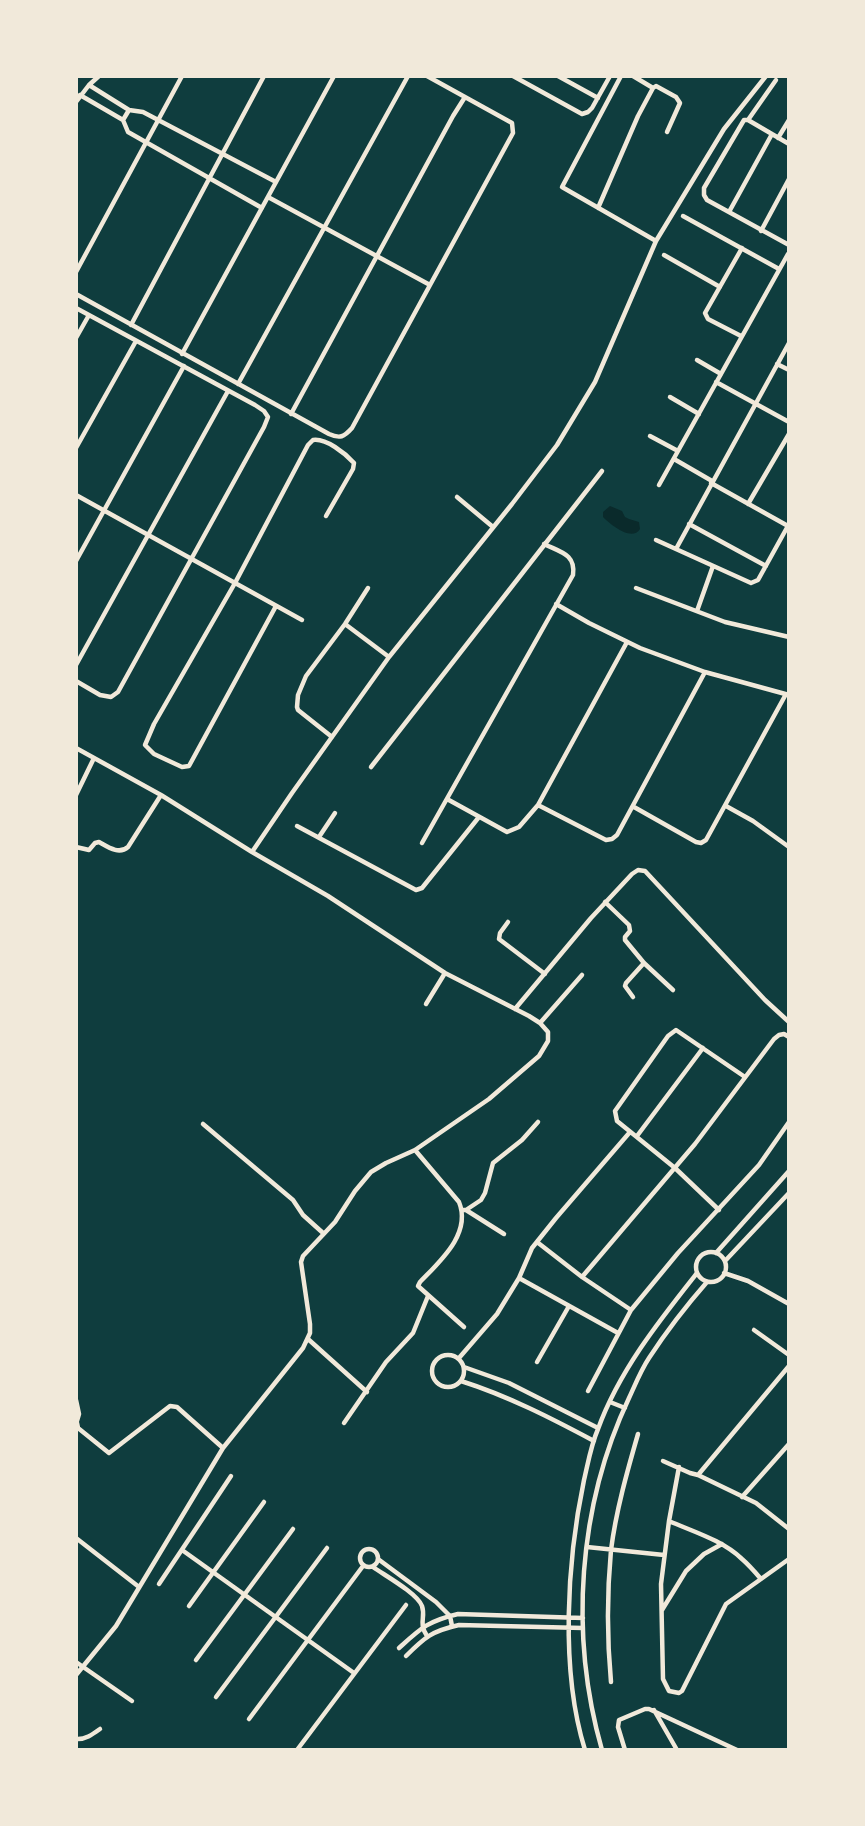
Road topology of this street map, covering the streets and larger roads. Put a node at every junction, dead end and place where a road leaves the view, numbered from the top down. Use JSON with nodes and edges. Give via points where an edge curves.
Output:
{"nodes":[{"id":1,"x":99,"y":76,"type":"edge"},
{"id":2,"x":182,"y":76,"type":"edge"},
{"id":3,"x":264,"y":76,"type":"edge"},
{"id":4,"x":334,"y":76,"type":"edge"},
{"id":5,"x":408,"y":76,"type":"edge"},
{"id":6,"x":427,"y":76,"type":"edge"},
{"id":7,"x":513,"y":76,"type":"edge"},
{"id":8,"x":558,"y":76,"type":"edge"},
{"id":9,"x":610,"y":76,"type":"edge"},
{"id":10,"x":621,"y":76,"type":"edge"},
{"id":11,"x":633,"y":76,"type":"edge"},
{"id":12,"x":766,"y":76,"type":"edge"},
{"id":13,"x":776,"y":80,"type":"dead end"},
{"id":14,"x":89,"y":85,"type":"junction"},
{"id":15,"x":653,"y":88,"type":"junction"},
{"id":16,"x":80,"y":95,"type":"junction"},
{"id":17,"x":465,"y":97,"type":"junction"},
{"id":18,"x":598,"y":98,"type":"junction"},
{"id":19,"x":76,"y":102,"type":"edge"},
{"id":20,"x":129,"y":110,"type":"junction"},
{"id":21,"x":123,"y":120,"type":"junction"},
{"id":22,"x":158,"y":120,"type":"junction"},
{"id":23,"x":748,"y":120,"type":"junction"},
{"id":24,"x":789,"y":120,"type":"edge"},
{"id":25,"x":667,"y":132,"type":"dead end"},
{"id":26,"x":772,"y":134,"type":"junction"},
{"id":27,"x":778,"y":138,"type":"junction"},
{"id":28,"x":146,"y":143,"type":"junction"},
{"id":29,"x":789,"y":144,"type":"edge"},
{"id":30,"x":222,"y":154,"type":"junction"},
{"id":31,"x":209,"y":178,"type":"junction"},
{"id":32,"x":789,"y":179,"type":"edge"},
{"id":33,"x":276,"y":182,"type":"junction"},
{"id":34,"x":268,"y":197,"type":"junction"},
{"id":35,"x":262,"y":208,"type":"junction"},
{"id":36,"x":598,"y":208,"type":"junction"},
{"id":37,"x":729,"y":212,"type":"junction"},
{"id":38,"x":683,"y":216,"type":"dead end"},
{"id":39,"x":324,"y":227,"type":"junction"},
{"id":40,"x":761,"y":231,"type":"junction"},
{"id":41,"x":656,"y":241,"type":"junction"},
{"id":42,"x":789,"y":245,"type":"edge"},
{"id":43,"x":742,"y":248,"type":"junction"},
{"id":44,"x":788,"y":254,"type":"edge"},
{"id":45,"x":664,"y":255,"type":"dead end"},
{"id":46,"x":377,"y":256,"type":"junction"},
{"id":47,"x":779,"y":269,"type":"junction"},
{"id":48,"x":76,"y":272,"type":"edge"},
{"id":49,"x":430,"y":285,"type":"junction"},
{"id":50,"x":720,"y":287,"type":"junction"},
{"id":51,"x":76,"y":294,"type":"edge"},
{"id":52,"x":76,"y":308,"type":"edge"},
{"id":53,"x":89,"y":315,"type":"junction"},
{"id":54,"x":131,"y":325,"type":"junction"},
{"id":55,"x":741,"y":336,"type":"junction"},
{"id":56,"x":76,"y":338,"type":"edge"},
{"id":57,"x":136,"y":341,"type":"junction"},
{"id":58,"x":789,"y":343,"type":"edge"},
{"id":59,"x":182,"y":354,"type":"junction"},
{"id":60,"x":697,"y":360,"type":"dead end"},
{"id":61,"x":777,"y":364,"type":"junction"},
{"id":62,"x":184,"y":366,"type":"junction"},
{"id":63,"x":789,"y":370,"type":"edge"},
{"id":64,"x":721,"y":374,"type":"junction"},
{"id":65,"x":716,"y":382,"type":"junction"},
{"id":66,"x":238,"y":384,"type":"junction"},
{"id":67,"x":228,"y":391,"type":"junction"},
{"id":68,"x":670,"y":397,"type":"dead end"},
{"id":69,"x":755,"y":404,"type":"junction"},
{"id":70,"x":291,"y":414,"type":"junction"},
{"id":71,"x":699,"y":414,"type":"junction"},
{"id":72,"x":789,"y":422,"type":"edge"},
{"id":73,"x":789,"y":434,"type":"edge"},
{"id":74,"x":650,"y":436,"type":"dead end"},
{"id":75,"x":76,"y":448,"type":"edge"},
{"id":76,"x":678,"y":451,"type":"junction"},
{"id":77,"x":674,"y":459,"type":"junction"},
{"id":78,"x":602,"y":471,"type":"dead end"},
{"id":79,"x":711,"y":482,"type":"junction"},
{"id":80,"x":659,"y":485,"type":"dead end"},
{"id":81,"x":76,"y":495,"type":"edge"},
{"id":82,"x":458,"y":497,"type":"dead end"},
{"id":83,"x":748,"y":504,"type":"junction"},
{"id":84,"x":104,"y":511,"type":"junction"},
{"id":85,"x":326,"y":516,"type":"dead end"},
{"id":86,"x":689,"y":524,"type":"junction"},
{"id":87,"x":788,"y":525,"type":"edge"},
{"id":88,"x":493,"y":527,"type":"junction"},
{"id":89,"x":148,"y":535,"type":"junction"},
{"id":90,"x":656,"y":540,"type":"dead end"},
{"id":91,"x":544,"y":544,"type":"junction"},
{"id":92,"x":676,"y":549,"type":"junction"},
{"id":93,"x":192,"y":560,"type":"junction"},
{"id":94,"x":76,"y":561,"type":"edge"},
{"id":95,"x":713,"y":566,"type":"junction"},
{"id":96,"x":766,"y":566,"type":"junction"},
{"id":97,"x":235,"y":583,"type":"junction"},
{"id":98,"x":368,"y":588,"type":"dead end"},
{"id":99,"x":636,"y":588,"type":"dead end"},
{"id":100,"x":556,"y":604,"type":"junction"},
{"id":101,"x":276,"y":606,"type":"junction"},
{"id":102,"x":697,"y":611,"type":"junction"},
{"id":103,"x":302,"y":620,"type":"dead end"},
{"id":104,"x":345,"y":624,"type":"junction"},
{"id":105,"x":789,"y":637,"type":"edge"},
{"id":106,"x":627,"y":642,"type":"junction"},
{"id":107,"x":389,"y":657,"type":"junction"},
{"id":108,"x":76,"y":666,"type":"edge"},
{"id":109,"x":705,"y":672,"type":"junction"},
{"id":110,"x":76,"y":681,"type":"edge"},
{"id":111,"x":787,"y":694,"type":"edge"},
{"id":112,"x":332,"y":737,"type":"junction"},
{"id":113,"x":76,"y":748,"type":"edge"},
{"id":114,"x":94,"y":758,"type":"junction"},
{"id":115,"x":371,"y":767,"type":"dead end"},
{"id":116,"x":76,"y":795,"type":"edge"},
{"id":117,"x":161,"y":795,"type":"junction"},
{"id":118,"x":447,"y":799,"type":"junction"},
{"id":119,"x":538,"y":806,"type":"junction"},
{"id":120,"x":726,"y":806,"type":"junction"},
{"id":121,"x":634,"y":807,"type":"junction"},
{"id":122,"x":335,"y":814,"type":"dead end"},
{"id":123,"x":479,"y":817,"type":"junction"},
{"id":124,"x":297,"y":826,"type":"dead end"},
{"id":125,"x":319,"y":837,"type":"junction"},
{"id":126,"x":422,"y":843,"type":"dead end"},
{"id":127,"x":76,"y":847,"type":"edge"},
{"id":128,"x":789,"y":847,"type":"edge"},
{"id":129,"x":252,"y":852,"type":"junction"},
{"id":130,"x":605,"y":902,"type":"junction"},
{"id":131,"x":508,"y":922,"type":"dead end"},
{"id":132,"x":644,"y":963,"type":"junction"},
{"id":133,"x":445,"y":973,"type":"junction"},
{"id":134,"x":545,"y":974,"type":"junction"},
{"id":135,"x":582,"y":975,"type":"dead end"},
{"id":136,"x":672,"y":990,"type":"dead end"},
{"id":137,"x":633,"y":997,"type":"dead end"},
{"id":138,"x":426,"y":1004,"type":"dead end"},
{"id":139,"x":515,"y":1009,"type":"junction"},
{"id":140,"x":789,"y":1022,"type":"edge"},
{"id":141,"x":540,"y":1024,"type":"junction"},
{"id":142,"x":789,"y":1037,"type":"edge"},
{"id":143,"x":703,"y":1048,"type":"junction"},
{"id":144,"x":746,"y":1077,"type":"junction"},
{"id":145,"x":538,"y":1122,"type":"dead end"},
{"id":146,"x":789,"y":1122,"type":"edge"},
{"id":147,"x":203,"y":1124,"type":"dead end"},
{"id":148,"x":630,"y":1132,"type":"junction"},
{"id":149,"x":637,"y":1136,"type":"junction"},
{"id":150,"x":416,"y":1150,"type":"junction"},
{"id":151,"x":675,"y":1168,"type":"junction"},
{"id":152,"x":789,"y":1171,"type":"edge"},
{"id":153,"x":789,"y":1193,"type":"edge"},
{"id":154,"x":464,"y":1210,"type":"junction"},
{"id":155,"x":719,"y":1210,"type":"junction"},
{"id":156,"x":323,"y":1233,"type":"junction"},
{"id":157,"x":504,"y":1234,"type":"dead end"},
{"id":158,"x":537,"y":1242,"type":"junction"},
{"id":159,"x":716,"y":1253,"type":"junction"},
{"id":160,"x":725,"y":1261,"type":"junction"},
{"id":161,"x":724,"y":1273,"type":"junction"},
{"id":162,"x":697,"y":1274,"type":"junction"},
{"id":163,"x":582,"y":1277,"type":"junction"},
{"id":164,"x":519,"y":1278,"type":"junction"},
{"id":165,"x":707,"y":1282,"type":"junction"},
{"id":166,"x":428,"y":1296,"type":"junction"},
{"id":167,"x":789,"y":1304,"type":"edge"},
{"id":168,"x":569,"y":1306,"type":"junction"},
{"id":169,"x":631,"y":1310,"type":"junction"},
{"id":170,"x":464,"y":1327,"type":"dead end"},
{"id":171,"x":754,"y":1330,"type":"dead end"},
{"id":172,"x":618,"y":1333,"type":"junction"},
{"id":173,"x":308,"y":1339,"type":"junction"},
{"id":174,"x":789,"y":1355,"type":"edge"},
{"id":175,"x":459,"y":1358,"type":"junction"},
{"id":176,"x":537,"y":1362,"type":"dead end"},
{"id":177,"x":789,"y":1366,"type":"edge"},
{"id":178,"x":464,"y":1367,"type":"junction"},
{"id":179,"x":461,"y":1381,"type":"junction"},
{"id":180,"x":588,"y":1391,"type":"dead end"},
{"id":181,"x":367,"y":1392,"type":"junction"},
{"id":182,"x":538,"y":1397,"type":"junction"},
{"id":183,"x":76,"y":1400,"type":"edge"},
{"id":184,"x":610,"y":1402,"type":"junction"},
{"id":185,"x":625,"y":1408,"type":"junction"},
{"id":186,"x":532,"y":1409,"type":"junction"},
{"id":187,"x":344,"y":1423,"type":"dead end"},
{"id":188,"x":77,"y":1424,"type":"edge"},
{"id":189,"x":598,"y":1428,"type":"junction"},
{"id":190,"x":638,"y":1434,"type":"dead end"},
{"id":191,"x":594,"y":1441,"type":"junction"},
{"id":192,"x":789,"y":1444,"type":"edge"},
{"id":193,"x":223,"y":1448,"type":"junction"},
{"id":194,"x":663,"y":1461,"type":"dead end"},
{"id":195,"x":680,"y":1467,"type":"junction"},
{"id":196,"x":698,"y":1475,"type":"junction"},
{"id":197,"x":231,"y":1476,"type":"dead end"},
{"id":198,"x":742,"y":1497,"type":"junction"},
{"id":199,"x":264,"y":1502,"type":"dead end"},
{"id":200,"x":669,"y":1521,"type":"junction"},
{"id":201,"x":294,"y":1529,"type":"dead end"},
{"id":202,"x":789,"y":1529,"type":"edge"},
{"id":203,"x":76,"y":1538,"type":"edge"},
{"id":204,"x":722,"y":1544,"type":"junction"},
{"id":205,"x":586,"y":1547,"type":"junction"},
{"id":206,"x":327,"y":1548,"type":"dead end"},
{"id":207,"x":182,"y":1550,"type":"junction"},
{"id":208,"x":611,"y":1550,"type":"junction"},
{"id":209,"x":664,"y":1555,"type":"junction"},
{"id":210,"x":789,"y":1558,"type":"edge"},
{"id":211,"x":378,"y":1559,"type":"junction"},
{"id":212,"x":364,"y":1566,"type":"junction"},
{"id":213,"x":373,"y":1567,"type":"junction"},
{"id":214,"x":214,"y":1572,"type":"junction"},
{"id":215,"x":761,"y":1579,"type":"junction"},
{"id":216,"x":159,"y":1584,"type":"dead end"},
{"id":217,"x":139,"y":1586,"type":"junction"},
{"id":218,"x":245,"y":1595,"type":"junction"},
{"id":219,"x":406,"y":1605,"type":"dead end"},
{"id":220,"x":189,"y":1606,"type":"dead end"},
{"id":221,"x":661,"y":1610,"type":"junction"},
{"id":222,"x":450,"y":1616,"type":"junction"},
{"id":223,"x":276,"y":1617,"type":"junction"},
{"id":224,"x":569,"y":1618,"type":"junction"},
{"id":225,"x":583,"y":1618,"type":"junction"},
{"id":226,"x":452,"y":1626,"type":"junction"},
{"id":227,"x":422,"y":1627,"type":"junction"},
{"id":228,"x":569,"y":1628,"type":"junction"},
{"id":229,"x":583,"y":1628,"type":"junction"},
{"id":230,"x":427,"y":1636,"type":"junction"},
{"id":231,"x":308,"y":1640,"type":"junction"},
{"id":232,"x":399,"y":1648,"type":"dead end"},
{"id":233,"x":406,"y":1656,"type":"dead end"},
{"id":234,"x":196,"y":1660,"type":"dead end"},
{"id":235,"x":76,"y":1662,"type":"edge"},
{"id":236,"x":83,"y":1666,"type":"junction"},
{"id":237,"x":354,"y":1673,"type":"junction"},
{"id":238,"x":76,"y":1675,"type":"edge"},
{"id":239,"x":611,"y":1682,"type":"dead end"},
{"id":240,"x":216,"y":1697,"type":"dead end"},
{"id":241,"x":132,"y":1701,"type":"dead end"},
{"id":242,"x":654,"y":1710,"type":"junction"},
{"id":243,"x":250,"y":1719,"type":"dead end"},
{"id":244,"x":100,"y":1730,"type":"dead end"},
{"id":245,"x":76,"y":1739,"type":"edge"},
{"id":246,"x":297,"y":1750,"type":"edge"},
{"id":247,"x":585,"y":1750,"type":"edge"},
{"id":248,"x":602,"y":1750,"type":"edge"},
{"id":249,"x":625,"y":1750,"type":"edge"},
{"id":250,"x":677,"y":1750,"type":"edge"},
{"id":251,"x":737,"y":1750,"type":"edge"}],
"edges":[{"from":1,"to":14,"type":"street"},
{"from":2,"to":22,"type":"street"},
{"from":3,"to":30,"type":"street"},
{"from":4,"to":33,"type":"street"},
{"from":5,"to":39,"type":"street"},
{"from":6,"to":17,"type":"street"},
{"from":7,"to":18,"type":"street","via":[[582,114],[588,112]]},
{"from":8,"to":18,"type":"street"},
{"from":9,"to":18,"type":"street"},
{"from":10,"to":36,"type":"street","via":[[562,187]]},
{"from":11,"to":15,"type":"street"},
{"from":12,"to":41,"type":"street","via":[[724,129]]},
{"from":13,"to":23,"type":"street"},
{"from":14,"to":16,"type":"street"},
{"from":14,"to":20,"type":"street"},
{"from":15,"to":25,"type":"street","via":[[656,86],[679,99]]},
{"from":15,"to":36,"type":"street"},
{"from":16,"to":19,"type":"street"},
{"from":16,"to":21,"type":"street"},
{"from":17,"to":46,"type":"street"},
{"from":17,"to":49,"type":"street","via":[[512,123],[513,133]]},
{"from":20,"to":21,"type":"street"},
{"from":20,"to":22,"type":"street","via":[[143,112]]},
{"from":21,"to":28,"type":"street","via":[[128,132]]},
{"from":22,"to":28,"type":"street"},
{"from":22,"to":30,"type":"street"},
{"from":23,"to":26,"type":"street"},
{"from":23,"to":37,"type":"street","via":[[742,123],[704,188],[707,200]]},
{"from":24,"to":27,"type":"street"},
{"from":26,"to":27,"type":"street"},
{"from":26,"to":37,"type":"street"},
{"from":27,"to":29,"type":"street"},
{"from":28,"to":31,"type":"street"},
{"from":28,"to":48,"type":"street"},
{"from":30,"to":31,"type":"street"},
{"from":30,"to":33,"type":"street"},
{"from":31,"to":35,"type":"street"},
{"from":31,"to":54,"type":"street"},
{"from":32,"to":40,"type":"street"},
{"from":33,"to":34,"type":"street"},
{"from":34,"to":35,"type":"street"},
{"from":34,"to":39,"type":"street"},
{"from":35,"to":59,"type":"street"},
{"from":36,"to":41,"type":"street"},
{"from":37,"to":40,"type":"street"},
{"from":38,"to":43,"type":"street"},
{"from":39,"to":46,"type":"street"},
{"from":39,"to":66,"type":"street"},
{"from":40,"to":42,"type":"street"},
{"from":41,"to":88,"type":"street","via":[[595,382],[548,457]]},
{"from":43,"to":47,"type":"street"},
{"from":43,"to":50,"type":"street"},
{"from":44,"to":47,"type":"street"},
{"from":45,"to":50,"type":"street"},
{"from":46,"to":49,"type":"street"},
{"from":46,"to":70,"type":"street"},
{"from":47,"to":55,"type":"street"},
{"from":49,"to":70,"type":"street","via":[[352,428],[344,436],[339,438],[328,434]]},
{"from":50,"to":55,"type":"street","via":[[706,310],[706,316]]},
{"from":51,"to":54,"type":"street"},
{"from":52,"to":53,"type":"street"},
{"from":53,"to":56,"type":"street"},
{"from":53,"to":57,"type":"street"},
{"from":54,"to":59,"type":"street"},
{"from":55,"to":64,"type":"street"},
{"from":57,"to":62,"type":"street"},
{"from":57,"to":75,"type":"street"},
{"from":58,"to":61,"type":"street"},
{"from":59,"to":66,"type":"street"},
{"from":60,"to":64,"type":"street"},
{"from":61,"to":63,"type":"street"},
{"from":61,"to":69,"type":"street"},
{"from":62,"to":67,"type":"street"},
{"from":62,"to":84,"type":"street"},
{"from":64,"to":65,"type":"street"},
{"from":65,"to":69,"type":"street"},
{"from":65,"to":71,"type":"street"},
{"from":66,"to":70,"type":"street"},
{"from":67,"to":89,"type":"street"},
{"from":67,"to":93,"type":"street","via":[[256,405],[268,417]]},
{"from":68,"to":71,"type":"street"},
{"from":69,"to":72,"type":"street"},
{"from":69,"to":79,"type":"street"},
{"from":71,"to":76,"type":"street"},
{"from":73,"to":83,"type":"street"},
{"from":74,"to":76,"type":"street"},
{"from":76,"to":77,"type":"street"},
{"from":77,"to":79,"type":"street"},
{"from":77,"to":80,"type":"street"},
{"from":78,"to":91,"type":"street"},
{"from":79,"to":83,"type":"street"},
{"from":79,"to":86,"type":"street"},
{"from":81,"to":84,"type":"street"},
{"from":82,"to":88,"type":"street"},
{"from":83,"to":87,"type":"street"},
{"from":84,"to":89,"type":"street"},
{"from":84,"to":94,"type":"street"},
{"from":85,"to":97,"type":"street","via":[[354,463],[319,439],[308,445]]},
{"from":86,"to":92,"type":"street"},
{"from":86,"to":96,"type":"street"},
{"from":87,"to":96,"type":"street"},
{"from":88,"to":107,"type":"street"},
{"from":89,"to":93,"type":"street"},
{"from":89,"to":108,"type":"street"},
{"from":90,"to":92,"type":"street"},
{"from":91,"to":100,"type":"street","via":[[571,559],[574,565]]},
{"from":91,"to":115,"type":"street"},
{"from":92,"to":95,"type":"street"},
{"from":93,"to":97,"type":"street"},
{"from":93,"to":110,"type":"street","via":[[118,692],[111,697],[100,695]]},
{"from":95,"to":96,"type":"street","via":[[751,583],[758,580]]},
{"from":95,"to":102,"type":"street"},
{"from":97,"to":101,"type":"street"},
{"from":97,"to":101,"type":"street","via":[[154,724],[145,746],[154,754],[182,767],[189,766]]},
{"from":98,"to":104,"type":"street"},
{"from":99,"to":102,"type":"street"},
{"from":100,"to":106,"type":"street"},
{"from":100,"to":118,"type":"street"},
{"from":101,"to":103,"type":"street"},
{"from":102,"to":105,"type":"street","via":[[725,622]]},
{"from":104,"to":107,"type":"street"},
{"from":104,"to":112,"type":"street","via":[[306,676],[298,695],[298,710]]},
{"from":106,"to":109,"type":"street"},
{"from":106,"to":119,"type":"street"},
{"from":107,"to":112,"type":"street"},
{"from":109,"to":111,"type":"street"},
{"from":109,"to":121,"type":"street"},
{"from":111,"to":120,"type":"street"},
{"from":112,"to":129,"type":"street"},
{"from":113,"to":114,"type":"street"},
{"from":114,"to":116,"type":"street"},
{"from":114,"to":117,"type":"street"},
{"from":117,"to":127,"type":"street","via":[[123,851],[98,842],[89,850]]},
{"from":117,"to":129,"type":"street"},
{"from":118,"to":123,"type":"street"},
{"from":118,"to":126,"type":"street"},
{"from":119,"to":121,"type":"street","via":[[606,840],[617,835]]},
{"from":119,"to":123,"type":"street","via":[[513,831],[507,832]]},
{"from":120,"to":121,"type":"street","via":[[701,843]]},
{"from":120,"to":128,"type":"street"},
{"from":122,"to":125,"type":"street"},
{"from":123,"to":125,"type":"street","via":[[422,888],[416,890]]},
{"from":124,"to":125,"type":"street"},
{"from":129,"to":133,"type":"street","via":[[328,896]]},
{"from":130,"to":132,"type":"street","via":[[629,926],[625,940]]},
{"from":130,"to":134,"type":"street"},
{"from":130,"to":140,"type":"street","via":[[632,874],[638,870],[645,871]]},
{"from":131,"to":134,"type":"street","via":[[499,939]]},
{"from":132,"to":136,"type":"street"},
{"from":132,"to":137,"type":"street","via":[[625,986]]},
{"from":133,"to":138,"type":"street"},
{"from":133,"to":139,"type":"street"},
{"from":134,"to":139,"type":"street"},
{"from":135,"to":141,"type":"street"},
{"from":139,"to":141,"type":"street"},
{"from":141,"to":150,"type":"street","via":[[548,1032],[545,1049],[489,1099]]},
{"from":142,"to":144,"type":"street","via":[[784,1034],[774,1039]]},
{"from":143,"to":144,"type":"street"},
{"from":143,"to":148,"type":"street","via":[[676,1030],[668,1036],[615,1111],[616,1121]]},
{"from":143,"to":149,"type":"street"},
{"from":144,"to":151,"type":"street"},
{"from":145,"to":154,"type":"street","via":[[522,1140],[493,1163],[481,1200]]},
{"from":146,"to":155,"type":"street","via":[[759,1165]]},
{"from":147,"to":156,"type":"street","via":[[293,1200],[303,1215]]},
{"from":148,"to":149,"type":"street"},
{"from":148,"to":158,"type":"street"},
{"from":149,"to":151,"type":"street"},
{"from":150,"to":154,"type":"street"},
{"from":150,"to":156,"type":"street","via":[[371,1172],[335,1222]]},
{"from":151,"to":155,"type":"street"},
{"from":151,"to":163,"type":"street"},
{"from":152,"to":159,"type":"street"},
{"from":153,"to":160,"type":"street"},
{"from":154,"to":157,"type":"street"},
{"from":154,"to":166,"type":"street","via":[[452,1246],[418,1284]]},
{"from":155,"to":169,"type":"street"},
{"from":156,"to":173,"type":"street","via":[[301,1262],[310,1324]]},
{"from":158,"to":163,"type":"street"},
{"from":158,"to":164,"type":"street"},
{"from":159,"to":160,"type":"street"},
{"from":159,"to":162,"type":"street","via":[[699,1258]]},
{"from":160,"to":161,"type":"street"},
{"from":161,"to":165,"type":"street","via":[[719,1281]]},
{"from":161,"to":167,"type":"street","via":[[748,1281]]},
{"from":162,"to":165,"type":"street"},
{"from":162,"to":184,"type":"street","via":[[638,1352]]},
{"from":163,"to":169,"type":"street"},
{"from":164,"to":168,"type":"street"},
{"from":164,"to":175,"type":"street","via":[[497,1314]]},
{"from":165,"to":185,"type":"street","via":[[648,1359]]},
{"from":166,"to":170,"type":"street"},
{"from":166,"to":181,"type":"street","via":[[413,1333],[386,1362]]},
{"from":168,"to":172,"type":"street"},
{"from":168,"to":176,"type":"street"},
{"from":169,"to":172,"type":"street"},
{"from":171,"to":174,"type":"street"},
{"from":172,"to":180,"type":"street"},
{"from":173,"to":181,"type":"street"},
{"from":173,"to":193,"type":"street"},
{"from":175,"to":178,"type":"street"},
{"from":175,"to":179,"type":"street","via":[[445,1354],[436,1360],[432,1369],[434,1379],[442,1386],[452,1387]]},
{"from":177,"to":196,"type":"street"},
{"from":178,"to":179,"type":"street"},
{"from":178,"to":182,"type":"street"},
{"from":179,"to":186,"type":"street"},
{"from":181,"to":187,"type":"street"},
{"from":182,"to":186,"type":"street"},
{"from":182,"to":189,"type":"street"},
{"from":183,"to":188,"type":"street"},
{"from":184,"to":185,"type":"street"},
{"from":184,"to":189,"type":"street"},
{"from":185,"to":205,"type":"street","via":[[612,1437],[591,1510]]},
{"from":186,"to":191,"type":"street"},
{"from":188,"to":193,"type":"street","via":[[109,1453],[170,1406],[177,1407]]},
{"from":189,"to":191,"type":"street"},
{"from":190,"to":208,"type":"street","via":[[620,1500]]},
{"from":191,"to":224,"type":"street","via":[[577,1513]]},
{"from":192,"to":198,"type":"street"},
{"from":193,"to":217,"type":"street"},
{"from":194,"to":195,"type":"street"},
{"from":195,"to":196,"type":"street"},
{"from":195,"to":200,"type":"street"},
{"from":196,"to":198,"type":"street"},
{"from":197,"to":207,"type":"street"},
{"from":198,"to":202,"type":"street","via":[[756,1503]]},
{"from":199,"to":214,"type":"street"},
{"from":200,"to":204,"type":"street"},
{"from":200,"to":209,"type":"street"},
{"from":201,"to":218,"type":"street"},
{"from":203,"to":217,"type":"street"},
{"from":204,"to":215,"type":"street"},
{"from":204,"to":221,"type":"street","via":[[704,1554],[686,1571]]},
{"from":205,"to":208,"type":"street"},
{"from":205,"to":225,"type":"street"},
{"from":206,"to":223,"type":"street"},
{"from":207,"to":214,"type":"street"},
{"from":207,"to":216,"type":"street"},
{"from":208,"to":209,"type":"street"},
{"from":208,"to":239,"type":"street"},
{"from":209,"to":221,"type":"street"},
{"from":210,"to":215,"type":"street"},
{"from":211,"to":212,"type":"street","via":[[374,1550],[365,1550],[359,1557]]},
{"from":211,"to":213,"type":"street"},
{"from":211,"to":222,"type":"street"},
{"from":212,"to":213,"type":"street"},
{"from":212,"to":231,"type":"street"},
{"from":213,"to":227,"type":"street","via":[[421,1604]]},
{"from":214,"to":218,"type":"street"},
{"from":214,"to":220,"type":"street"},
{"from":215,"to":221,"type":"street","via":[[726,1604],[679,1693],[669,1690],[663,1679]]},
{"from":217,"to":236,"type":"street","via":[[111,1632]]},
{"from":218,"to":223,"type":"street"},
{"from":218,"to":234,"type":"street"},
{"from":219,"to":237,"type":"street"},
{"from":222,"to":224,"type":"street"},
{"from":222,"to":226,"type":"street"},
{"from":222,"to":227,"type":"street"},
{"from":223,"to":231,"type":"street"},
{"from":223,"to":240,"type":"street"},
{"from":224,"to":225,"type":"street"},
{"from":224,"to":228,"type":"street"},
{"from":225,"to":229,"type":"street"},
{"from":226,"to":228,"type":"street"},
{"from":226,"to":230,"type":"street"},
{"from":227,"to":230,"type":"street"},
{"from":227,"to":232,"type":"street"},
{"from":228,"to":229,"type":"street"},
{"from":228,"to":247,"type":"street","via":[[572,1685]]},
{"from":229,"to":248,"type":"street","via":[[588,1681]]},
{"from":230,"to":233,"type":"street"},
{"from":231,"to":237,"type":"street"},
{"from":231,"to":243,"type":"street"},
{"from":235,"to":236,"type":"street"},
{"from":236,"to":238,"type":"street"},
{"from":236,"to":241,"type":"street"},
{"from":237,"to":246,"type":"street"},
{"from":242,"to":249,"type":"street","via":[[644,1709],[619,1720]]},
{"from":242,"to":250,"type":"street"},
{"from":242,"to":251,"type":"street"},
{"from":244,"to":245,"type":"street"}]}
